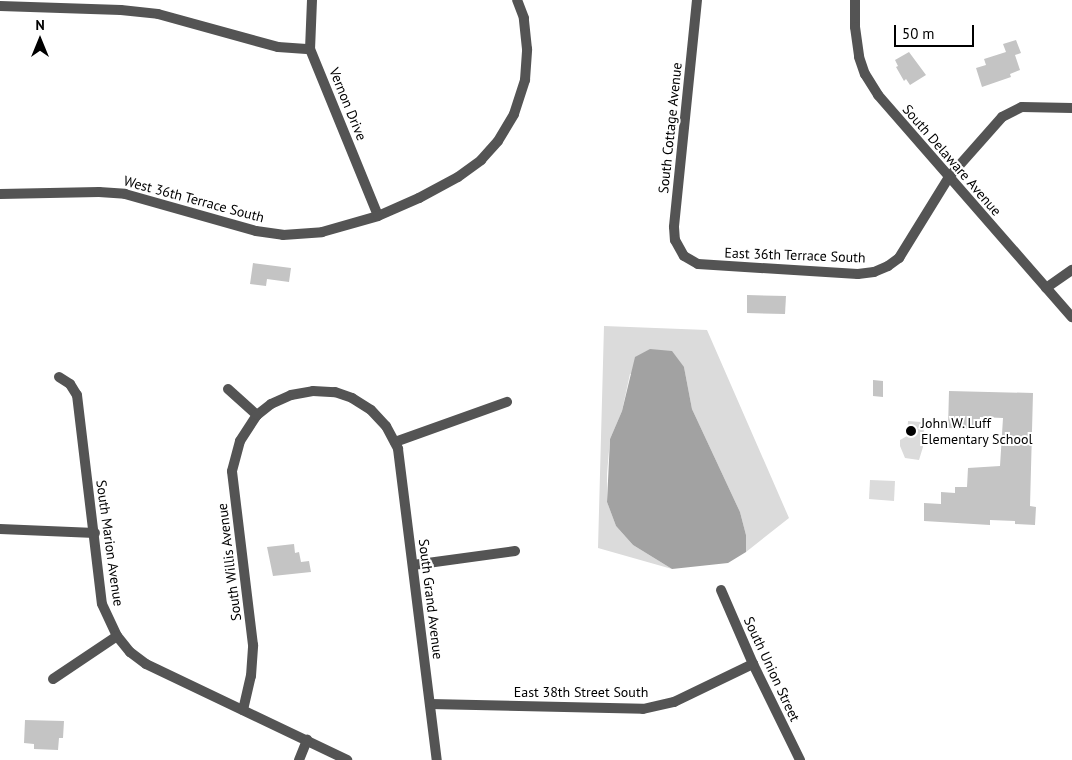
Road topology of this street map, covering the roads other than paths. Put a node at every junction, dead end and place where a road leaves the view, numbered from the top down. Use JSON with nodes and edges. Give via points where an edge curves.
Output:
{"nodes":[{"id":1,"x":312,"y":0,"type":"edge"},
{"id":2,"x":517,"y":0,"type":"edge"},
{"id":3,"x":697,"y":0,"type":"edge"},
{"id":4,"x":855,"y":0,"type":"edge"},
{"id":5,"x":0,"y":6,"type":"edge"},
{"id":6,"x":310,"y":49,"type":"junction"},
{"id":7,"x":1072,"y":108,"type":"edge"},
{"id":8,"x":949,"y":177,"type":"junction"},
{"id":9,"x":0,"y":194,"type":"edge"},
{"id":10,"x":378,"y":216,"type":"junction"},
{"id":11,"x":684,"y":256,"type":"joint"},
{"id":12,"x":1072,"y":270,"type":"edge"},
{"id":13,"x":1046,"y":288,"type":"junction"},
{"id":14,"x":1072,"y":317,"type":"edge"},
{"id":15,"x":59,"y":378,"type":"dead end"},
{"id":16,"x":228,"y":389,"type":"dead end"},
{"id":17,"x":506,"y":402,"type":"dead end"},
{"id":18,"x":257,"y":415,"type":"junction"},
{"id":19,"x":395,"y":442,"type":"junction"},
{"id":20,"x":0,"y":529,"type":"edge"},
{"id":21,"x":95,"y":533,"type":"junction"},
{"id":22,"x":515,"y":551,"type":"dead end"},
{"id":23,"x":413,"y":565,"type":"junction"},
{"id":24,"x":721,"y":590,"type":"dead end"},
{"id":25,"x":117,"y":636,"type":"junction"},
{"id":26,"x":753,"y":664,"type":"junction"},
{"id":27,"x":53,"y":679,"type":"dead end"},
{"id":28,"x":430,"y":704,"type":"junction"},
{"id":29,"x":243,"y":710,"type":"junction"},
{"id":30,"x":307,"y":740,"type":"junction"},
{"id":31,"x":299,"y":760,"type":"edge"},
{"id":32,"x":347,"y":760,"type":"edge"},
{"id":33,"x":437,"y":760,"type":"edge"},
{"id":34,"x":800,"y":760,"type":"edge"}],
"edges":[{"from":1,"to":6,"type":"street","name":"Vernon Drive"},
{"from":2,"to":10,"type":"street","name":"West 36th Terrace South","via":[[524,18],[525,80],[514,114],[498,141],[481,160],[458,177]]},
{"from":3,"to":11,"type":"street","name":"South Cottage Avenue","via":[[674,227],[675,240]]},
{"from":4,"to":8,"type":"street","name":"South Delaware Avenue","via":[[856,35],[865,74],[878,95]]},
{"from":5,"to":6,"type":"street","via":[[158,14],[278,47]]},
{"from":6,"to":10,"type":"street","name":"Vernon Drive"},
{"from":7,"to":8,"type":"street","name":"East 36th Terrace South","via":[[1022,107],[1002,117]]},
{"from":8,"to":11,"type":"street","name":"East 36th Terrace South","via":[[900,258],[874,272],[858,274],[698,264]]},
{"from":8,"to":13,"type":"street","name":"South Delaware Avenue"},
{"from":9,"to":10,"type":"street","name":"West 36th Terrace South","via":[[125,194],[256,231],[283,235],[322,232]]},
{"from":12,"to":13,"type":"street"},
{"from":13,"to":14,"type":"street","name":"South Delaware Avenue"},
{"from":15,"to":21,"type":"street","name":"South Marion Avenue","via":[[70,384],[77,394]]},
{"from":16,"to":18,"type":"street"},
{"from":17,"to":19,"type":"street"},
{"from":18,"to":19,"type":"street","via":[[291,394],[335,392],[371,410]]},
{"from":18,"to":29,"type":"street","name":"South Willis Avenue","via":[[240,441],[232,471],[253,645],[252,676]]},
{"from":19,"to":23,"type":"street","name":"South Grand Avenue"},
{"from":20,"to":21,"type":"street"},
{"from":21,"to":25,"type":"street","name":"South Marion Avenue","via":[[102,604]]},
{"from":22,"to":23,"type":"street"},
{"from":23,"to":28,"type":"street","name":"South Grand Avenue"},
{"from":24,"to":26,"type":"street","name":"South Union Street"},
{"from":25,"to":27,"type":"street"},
{"from":25,"to":29,"type":"street","name":"South Marion Avenue","via":[[146,664]]},
{"from":26,"to":28,"type":"street","name":"East 38th Street South","via":[[674,702],[643,709]]},
{"from":26,"to":34,"type":"street","name":"South Union Street"},
{"from":28,"to":33,"type":"street","name":"South Grand Avenue"},
{"from":29,"to":30,"type":"street","name":"South Marion Avenue"},
{"from":30,"to":31,"type":"street"},
{"from":30,"to":32,"type":"street","name":"South Marion Avenue"}]}
